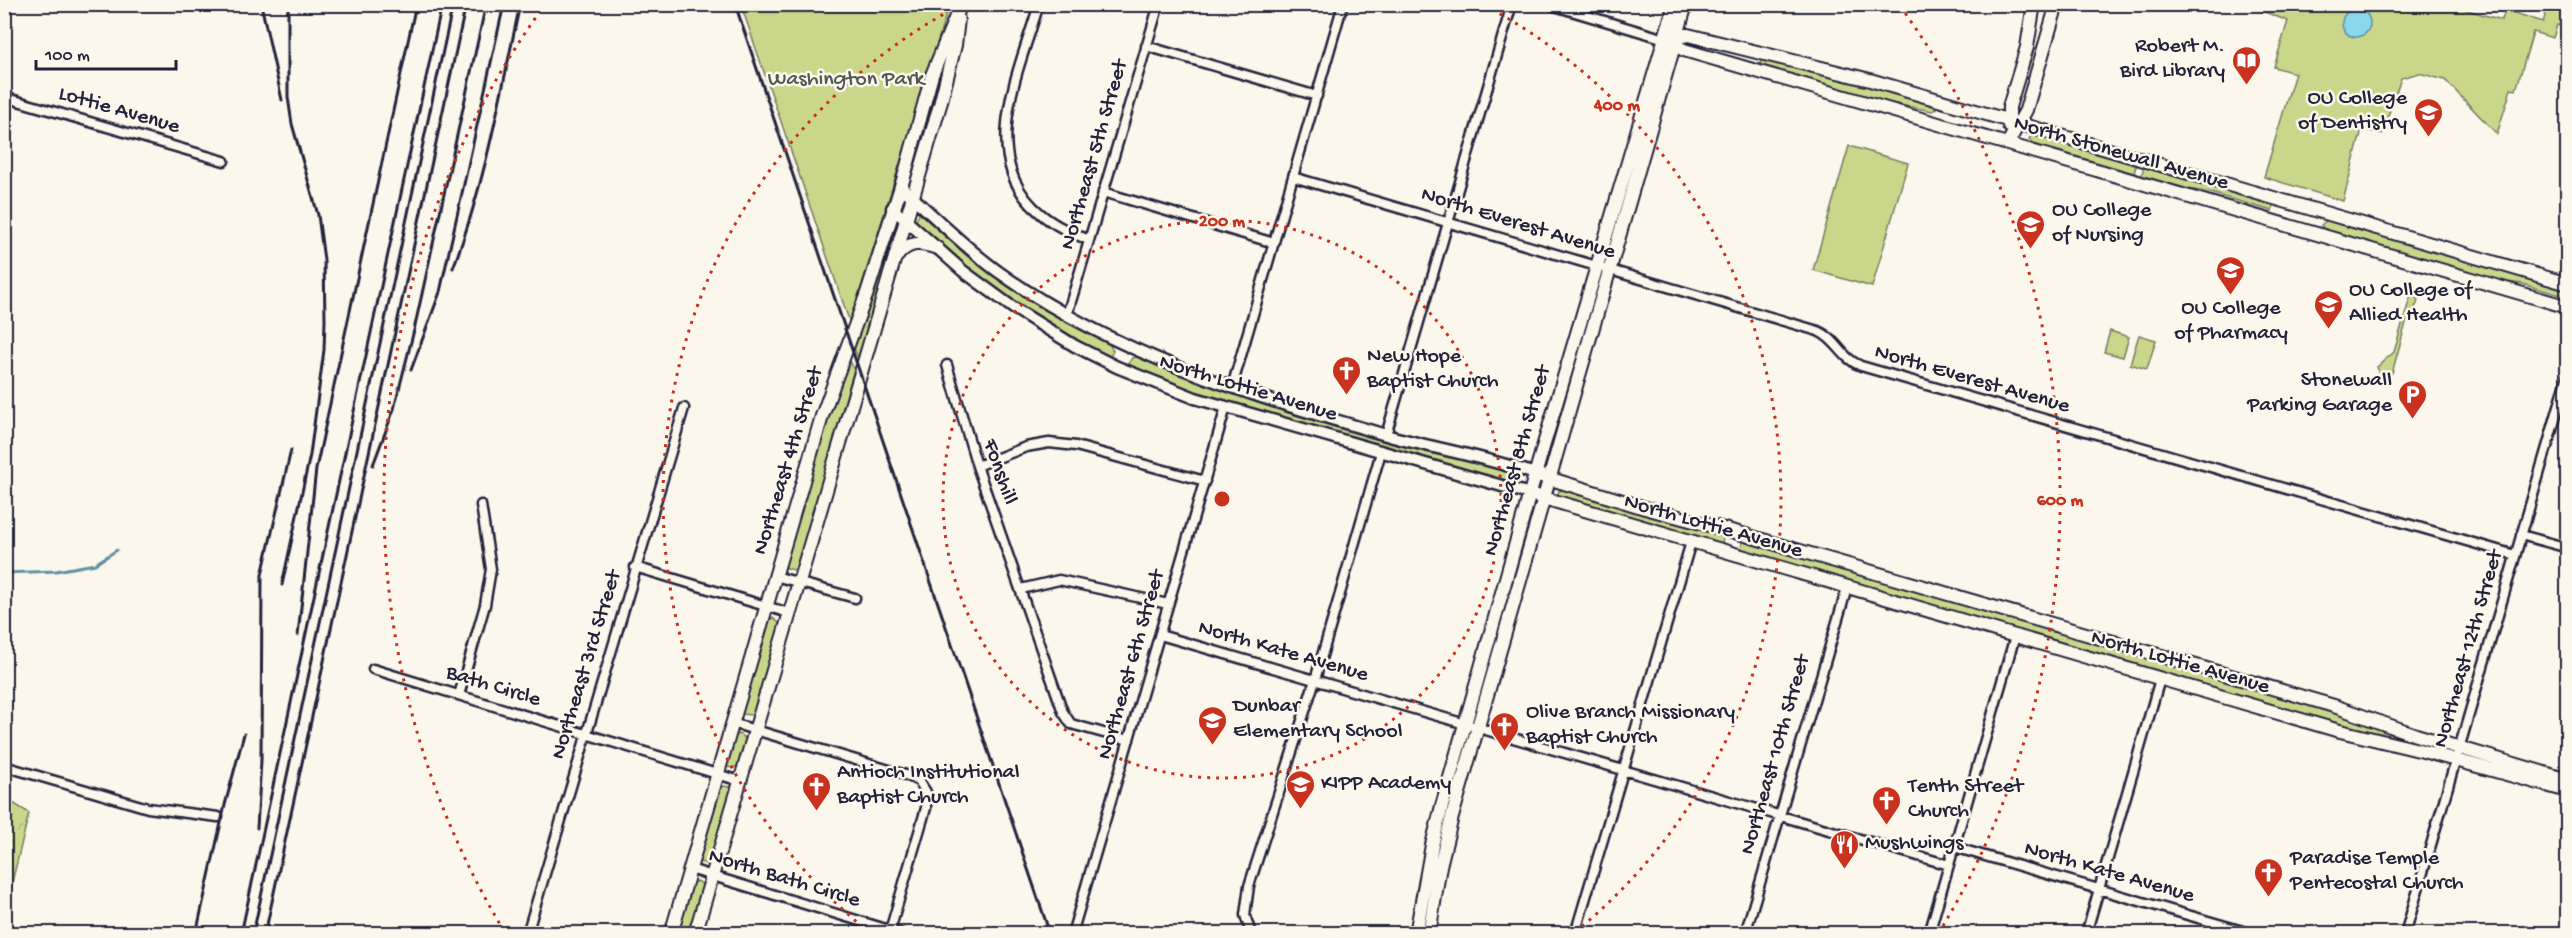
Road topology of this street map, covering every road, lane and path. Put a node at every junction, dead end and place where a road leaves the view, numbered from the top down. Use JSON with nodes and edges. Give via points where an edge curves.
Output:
{"nodes":[{"id":1,"x":1039,"y":4,"type":"edge"},
{"id":2,"x":1158,"y":4,"type":"edge"},
{"id":3,"x":1344,"y":4,"type":"edge"},
{"id":4,"x":1512,"y":4,"type":"edge"},
{"id":5,"x":1548,"y":4,"type":"edge"},
{"id":6,"x":1675,"y":4,"type":"edge"},
{"id":7,"x":1686,"y":4,"type":"edge"},
{"id":8,"x":2034,"y":4,"type":"edge"},
{"id":9,"x":2057,"y":4,"type":"edge"},
{"id":10,"x":960,"y":5,"type":"edge"},
{"id":11,"x":1672,"y":40,"type":"junction"},
{"id":12,"x":1146,"y":46,"type":"junction"},
{"id":13,"x":1317,"y":96,"type":"junction"},
{"id":14,"x":4,"y":97,"type":"edge"},
{"id":15,"x":2014,"y":122,"type":"junction"},
{"id":16,"x":2008,"y":143,"type":"junction"},
{"id":17,"x":224,"y":161,"type":"dead end"},
{"id":18,"x":1293,"y":177,"type":"junction"},
{"id":19,"x":900,"y":186,"type":"junction"},
{"id":20,"x":1103,"y":192,"type":"junction"},
{"id":21,"x":913,"y":198,"type":"junction"},
{"id":22,"x":892,"y":208,"type":"junction"},
{"id":23,"x":906,"y":221,"type":"junction"},
{"id":24,"x":1449,"y":221,"type":"junction"},
{"id":25,"x":1089,"y":240,"type":"junction"},
{"id":26,"x":1274,"y":243,"type":"junction"},
{"id":27,"x":937,"y":248,"type":"junction"},
{"id":28,"x":895,"y":259,"type":"junction"},
{"id":29,"x":1597,"y":266,"type":"junction"},
{"id":30,"x":1610,"y":270,"type":"junction"},
{"id":31,"x":2568,"y":284,"type":"edge"},
{"id":32,"x":2568,"y":307,"type":"edge"},
{"id":33,"x":1067,"y":315,"type":"junction"},
{"id":34,"x":947,"y":365,"type":"dead end"},
{"id":35,"x":2568,"y":375,"type":"edge"},
{"id":36,"x":1232,"y":387,"type":"junction"},
{"id":37,"x":1226,"y":407,"type":"junction"},
{"id":38,"x":684,"y":408,"type":"dead end"},
{"id":39,"x":1386,"y":435,"type":"junction"},
{"id":40,"x":1381,"y":452,"type":"junction"},
{"id":41,"x":977,"y":466,"type":"junction"},
{"id":42,"x":1535,"y":474,"type":"junction"},
{"id":43,"x":1550,"y":480,"type":"junction"},
{"id":44,"x":1205,"y":481,"type":"junction"},
{"id":45,"x":1530,"y":494,"type":"junction"},
{"id":46,"x":1544,"y":499,"type":"junction"},
{"id":47,"x":481,"y":505,"type":"dead end"},
{"id":48,"x":2521,"y":535,"type":"junction"},
{"id":49,"x":1691,"y":542,"type":"junction"},
{"id":50,"x":2568,"y":548,"type":"edge"},
{"id":51,"x":2515,"y":555,"type":"junction"},
{"id":52,"x":635,"y":567,"type":"junction"},
{"id":53,"x":775,"y":576,"type":"junction"},
{"id":54,"x":798,"y":582,"type":"junction"},
{"id":55,"x":1847,"y":588,"type":"junction"},
{"id":56,"x":1021,"y":589,"type":"junction"},
{"id":57,"x":855,"y":598,"type":"dead end"},
{"id":58,"x":1168,"y":604,"type":"junction"},
{"id":59,"x":766,"y":606,"type":"junction"},
{"id":60,"x":789,"y":613,"type":"junction"},
{"id":61,"x":1160,"y":635,"type":"junction"},
{"id":62,"x":2015,"y":636,"type":"junction"},
{"id":63,"x":373,"y":669,"type":"dead end"},
{"id":64,"x":2160,"y":679,"type":"junction"},
{"id":65,"x":1315,"y":680,"type":"junction"},
{"id":66,"x":459,"y":695,"type":"junction"},
{"id":67,"x":732,"y":723,"type":"junction"},
{"id":68,"x":1471,"y":727,"type":"junction"},
{"id":69,"x":756,"y":729,"type":"junction"},
{"id":70,"x":585,"y":734,"type":"junction"},
{"id":71,"x":1129,"y":740,"type":"junction"},
{"id":72,"x":2457,"y":754,"type":"junction"},
{"id":73,"x":4,"y":766,"type":"edge"},
{"id":74,"x":1625,"y":770,"type":"junction"},
{"id":75,"x":717,"y":774,"type":"junction"},
{"id":76,"x":2568,"y":780,"type":"edge"},
{"id":77,"x":740,"y":781,"type":"junction"},
{"id":78,"x":2568,"y":791,"type":"edge"},
{"id":79,"x":1780,"y":815,"type":"junction"},
{"id":80,"x":218,"y":817,"type":"dead end"},
{"id":81,"x":1954,"y":847,"type":"junction"},
{"id":82,"x":1949,"y":865,"type":"junction"},
{"id":83,"x":690,"y":869,"type":"junction"},
{"id":84,"x":712,"y":876,"type":"junction"},
{"id":85,"x":2099,"y":888,"type":"junction"},
{"id":86,"x":2568,"y":925,"type":"edge"},
{"id":87,"x":890,"y":932,"type":"edge"},
{"id":88,"x":527,"y":933,"type":"edge"},
{"id":89,"x":671,"y":933,"type":"edge"},
{"id":90,"x":695,"y":933,"type":"edge"},
{"id":91,"x":902,"y":933,"type":"edge"},
{"id":92,"x":1072,"y":933,"type":"edge"},
{"id":93,"x":1251,"y":933,"type":"edge"},
{"id":94,"x":1416,"y":933,"type":"edge"},
{"id":95,"x":1429,"y":933,"type":"edge"},
{"id":96,"x":1575,"y":933,"type":"edge"},
{"id":97,"x":1745,"y":933,"type":"edge"},
{"id":98,"x":1929,"y":933,"type":"edge"},
{"id":99,"x":2086,"y":933,"type":"edge"},
{"id":100,"x":2247,"y":933,"type":"edge"},
{"id":101,"x":2405,"y":933,"type":"edge"},
{"id":102,"x":2565,"y":933,"type":"edge"}],
"edges":[{"from":1,"to":25,"type":"street","via":[[1009,108],[1008,157],[1013,175],[1036,210],[1063,229]]},
{"from":2,"to":12,"type":"street","name":"Northeast 5th Street"},
{"from":3,"to":13,"type":"street"},
{"from":4,"to":24,"type":"street"},
{"from":5,"to":11,"type":"street","name":"North Stonewall Avenue"},
{"from":6,"to":11,"type":"main road","name":"Northeast 8th Street"},
{"from":7,"to":11,"type":"main road","name":"Northeast 8th Street"},
{"from":8,"to":15,"type":"main road","via":[[2027,47],[2009,107]]},
{"from":9,"to":15,"type":"main road","via":[[2026,110]]},
{"from":10,"to":19,"type":"main road","name":"Northeast 4th Street","via":[[932,75]]},
{"from":10,"to":21,"type":"main road","name":"Northeast 4th Street","via":[[952,55]]},
{"from":11,"to":15,"type":"main road","name":"North Stonewall Avenue","via":[[1688,35],[1870,80]]},
{"from":11,"to":16,"type":"main road","name":"North Stonewall Avenue","via":[[1684,50]]},
{"from":11,"to":29,"type":"main road","name":"Northeast 8th Street"},
{"from":11,"to":30,"type":"main road","name":"Northeast 8th Street"},
{"from":12,"to":13,"type":"street"},
{"from":12,"to":20,"type":"street","name":"Northeast 5th Street"},
{"from":13,"to":18,"type":"street"},
{"from":14,"to":17,"type":"street","name":"Lottie Avenue"},
{"from":15,"to":16,"type":"main road"},
{"from":15,"to":31,"type":"main road","name":"North Stonewall Avenue"},
{"from":16,"to":32,"type":"main road","name":"North Stonewall Avenue"},
{"from":18,"to":24,"type":"street","name":"North Everest Avenue"},
{"from":18,"to":26,"type":"street"},
{"from":19,"to":21,"type":"street","name":"North Lottie Avenue"},
{"from":19,"to":22,"type":"main road","name":"Northeast 4th Street"},
{"from":20,"to":25,"type":"street","name":"Northeast 5th Street"},
{"from":20,"to":26,"type":"street"},
{"from":21,"to":23,"type":"main road","name":"Northeast 4th Street"},
{"from":21,"to":33,"type":"street","name":"North Lottie Avenue","via":[[996,270]]},
{"from":22,"to":23,"type":"street","name":"North Lottie Avenue"},
{"from":22,"to":53,"type":"main road","name":"Northeast 4th Street","via":[[854,332],[822,416]]},
{"from":23,"to":27,"type":"street","name":"North Lottie Avenue"},
{"from":23,"to":28,"type":"main road","name":"Northeast 4th Street"},
{"from":24,"to":29,"type":"street","name":"North Everest Avenue"},
{"from":24,"to":39,"type":"street"},
{"from":25,"to":33,"type":"street","name":"Northeast 5th Street"},
{"from":26,"to":36,"type":"street"},
{"from":27,"to":28,"type":"main road","via":[[927,244],[908,246]]},
{"from":27,"to":37,"type":"street","name":"North Lottie Avenue","via":[[1012,307],[1075,346],[1145,379]]},
{"from":28,"to":54,"type":"main road","name":"Northeast 4th Street"},
{"from":29,"to":30,"type":"street","name":"North Everest Avenue"},
{"from":29,"to":42,"type":"main road","name":"Northeast 8th Street"},
{"from":30,"to":43,"type":"main road","name":"Northeast 8th Street"},
{"from":30,"to":51,"type":"street","name":"North Everest Avenue","via":[[1818,330],[1832,339],[1849,360],[1861,366]]},
{"from":33,"to":36,"type":"street","name":"North Lottie Avenue","via":[[1142,354]]},
{"from":34,"to":41,"type":"street","name":"Fonshill"},
{"from":35,"to":48,"type":"street","name":"Northeast 12th Street"},
{"from":36,"to":39,"type":"street","name":"North Lottie Avenue"},
{"from":37,"to":40,"type":"street","name":"North Lottie Avenue"},
{"from":37,"to":44,"type":"street","name":"Northeast 6th Street"},
{"from":38,"to":52,"type":"street","name":"Northeast 3rd Street"},
{"from":39,"to":42,"type":"street","name":"North Lottie Avenue"},
{"from":40,"to":45,"type":"street","name":"North Lottie Avenue"},
{"from":40,"to":65,"type":"street"},
{"from":41,"to":44,"type":"street","via":[[1026,447],[1049,443],[1076,446]]},
{"from":41,"to":56,"type":"street","name":"Fonshill"},
{"from":42,"to":43,"type":"main road","name":"North Lottie Avenue"},
{"from":42,"to":45,"type":"main road","name":"Northeast 8th Street"},
{"from":43,"to":46,"type":"main road","name":"Northeast 8th Street"},
{"from":43,"to":72,"type":"main road","name":"North Lottie Avenue","via":[[2334,706]]},
{"from":44,"to":58,"type":"street","name":"Northeast 6th Street"},
{"from":45,"to":46,"type":"main road","name":"North Lottie Avenue"},
{"from":45,"to":68,"type":"main road","name":"Northeast 8th Street"},
{"from":46,"to":49,"type":"main road","name":"North Lottie Avenue"},
{"from":46,"to":68,"type":"main road","name":"Northeast 8th Street"},
{"from":47,"to":66,"type":"street","via":[[491,569],[485,605]]},
{"from":48,"to":50,"type":"street"},
{"from":48,"to":51,"type":"street","name":"Northeast 12th Street"},
{"from":49,"to":55,"type":"main road","name":"North Lottie Avenue"},
{"from":49,"to":74,"type":"street"},
{"from":51,"to":72,"type":"street","name":"Northeast 12th Street"},
{"from":52,"to":59,"type":"street"},
{"from":52,"to":70,"type":"street","name":"Northeast 3rd Street"},
{"from":53,"to":54,"type":"street"},
{"from":53,"to":59,"type":"main road","name":"Northeast 4th Street"},
{"from":54,"to":57,"type":"street"},
{"from":54,"to":60,"type":"main road","name":"Northeast 4th Street"},
{"from":55,"to":62,"type":"main road","name":"North Lottie Avenue"},
{"from":55,"to":79,"type":"street","name":"Northeast 10th Street"},
{"from":56,"to":58,"type":"street","via":[[1059,580]]},
{"from":56,"to":71,"type":"street","via":[[1039,649],[1071,724]]},
{"from":58,"to":61,"type":"street","name":"Northeast 6th Street"},
{"from":59,"to":60,"type":"street"},
{"from":59,"to":67,"type":"main road","name":"Northeast 4th Street"},
{"from":60,"to":69,"type":"main road","name":"Northeast 4th Street"},
{"from":61,"to":65,"type":"street","name":"North Kate Avenue"},
{"from":61,"to":71,"type":"street","name":"Northeast 6th Street"},
{"from":62,"to":64,"type":"main road","name":"North Lottie Avenue"},
{"from":62,"to":81,"type":"street"},
{"from":63,"to":66,"type":"street","name":"Bath Circle"},
{"from":64,"to":72,"type":"main road","name":"North Lottie Avenue","via":[[2336,730]]},
{"from":64,"to":85,"type":"street"},
{"from":65,"to":68,"type":"street","name":"North Kate Avenue"},
{"from":65,"to":93,"type":"street","via":[[1249,886],[1245,915]]},
{"from":66,"to":70,"type":"street","name":"Bath Circle"},
{"from":67,"to":69,"type":"street"},
{"from":67,"to":75,"type":"main road","name":"Northeast 4th Street"},
{"from":68,"to":74,"type":"street","name":"North Kate Avenue"},
{"from":68,"to":94,"type":"main road","name":"Northeast 8th Street","via":[[1432,845]]},
{"from":68,"to":95,"type":"main road","name":"Northeast 8th Street"},
{"from":69,"to":77,"type":"main road","name":"Northeast 4th Street"},
{"from":69,"to":87,"type":"street","via":[[883,766],[920,781],[926,792],[926,808]]},
{"from":70,"to":75,"type":"street","name":"Bath Circle"},
{"from":70,"to":88,"type":"street","name":"Northeast 3rd Street"},
{"from":71,"to":92,"type":"street","name":"Northeast 6th Street"},
{"from":72,"to":76,"type":"main road","name":"North Lottie Avenue"},
{"from":72,"to":78,"type":"main road","name":"North Lottie Avenue"},
{"from":72,"to":101,"type":"street","name":"Northeast 12th Street"},
{"from":73,"to":80,"type":"street","via":[[148,808]]},
{"from":74,"to":79,"type":"street","name":"North Kate Avenue"},
{"from":74,"to":96,"type":"street"},
{"from":75,"to":77,"type":"street","name":"Bath Circle"},
{"from":75,"to":83,"type":"main road","name":"Northeast 4th Street"},
{"from":77,"to":84,"type":"main road","name":"Northeast 4th Street"},
{"from":79,"to":82,"type":"street","name":"North Kate Avenue"},
{"from":79,"to":97,"type":"street","name":"Northeast 10th Street"},
{"from":81,"to":82,"type":"street"},
{"from":81,"to":85,"type":"street","name":"North Kate Avenue"},
{"from":82,"to":98,"type":"street"},
{"from":83,"to":84,"type":"street","name":"North Bath Circle"},
{"from":83,"to":89,"type":"main road","name":"Northeast 4th Street"},
{"from":84,"to":87,"type":"street","name":"North Bath Circle"},
{"from":84,"to":90,"type":"main road","name":"Northeast 4th Street"},
{"from":85,"to":99,"type":"street"},
{"from":85,"to":100,"type":"street","name":"North Kate Avenue"},
{"from":86,"to":102,"type":"street"},
{"from":87,"to":91,"type":"street","name":"North Bath Circle"}]}
